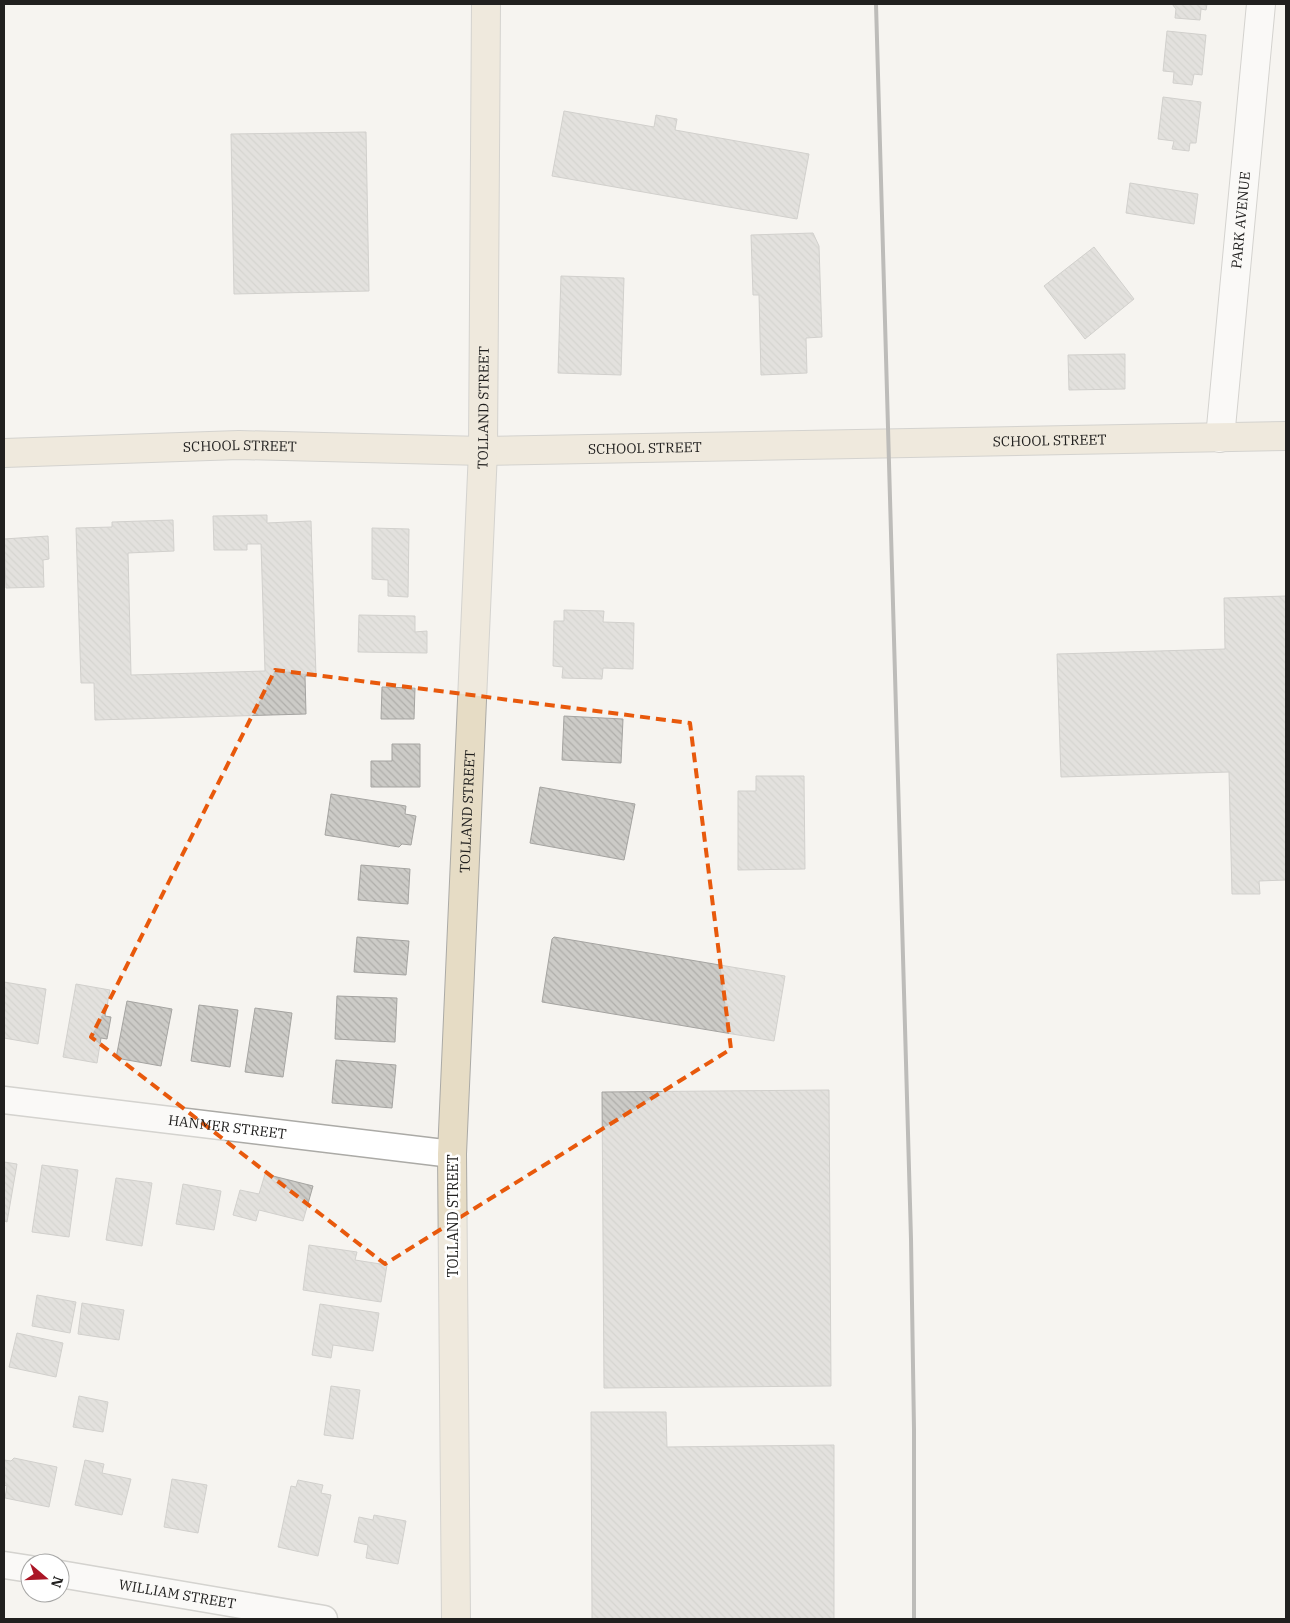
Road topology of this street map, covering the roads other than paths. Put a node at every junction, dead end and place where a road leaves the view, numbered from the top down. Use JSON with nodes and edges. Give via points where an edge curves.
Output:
{"nodes":[{"id":1,"x":486,"y":4,"type":"edge"},
{"id":2,"x":1261,"y":4,"type":"edge"},
{"id":3,"x":1286,"y":436,"type":"edge"},
{"id":4,"x":1220,"y":438,"type":"junction"},
{"id":5,"x":483,"y":451,"type":"junction"},
{"id":6,"x":4,"y":453,"type":"edge"},
{"id":7,"x":4,"y":1100,"type":"edge"},
{"id":8,"x":452,"y":1154,"type":"junction"},
{"id":9,"x":4,"y":1565,"type":"edge"},
{"id":10,"x":20,"y":1567,"type":"edge"},
{"id":11,"x":70,"y":1576,"type":"edge"},
{"id":12,"x":324,"y":1619,"type":"edge"},
{"id":13,"x":456,"y":1619,"type":"edge"}],
"edges":[{"from":1,"to":5,"type":"main road","name":"TOLLAND STREET"},
{"from":2,"to":4,"type":"street","name":"PARK AVENUE"},
{"from":3,"to":4,"type":"main road","name":"SCHOOL STREET"},
{"from":4,"to":5,"type":"main road","name":"SCHOOL STREET"},
{"from":5,"to":6,"type":"main road","name":"SCHOOL STREET","via":[[239,445]]},
{"from":5,"to":8,"type":"main road","name":"TOLLAND STREET"},
{"from":7,"to":8,"type":"street","name":"HANMER STREET"},
{"from":8,"to":13,"type":"main road","name":"TOLLAND STREET"},
{"from":9,"to":10,"type":"street"},
{"from":11,"to":12,"type":"street","name":"WILLIAM STREET"}]}
